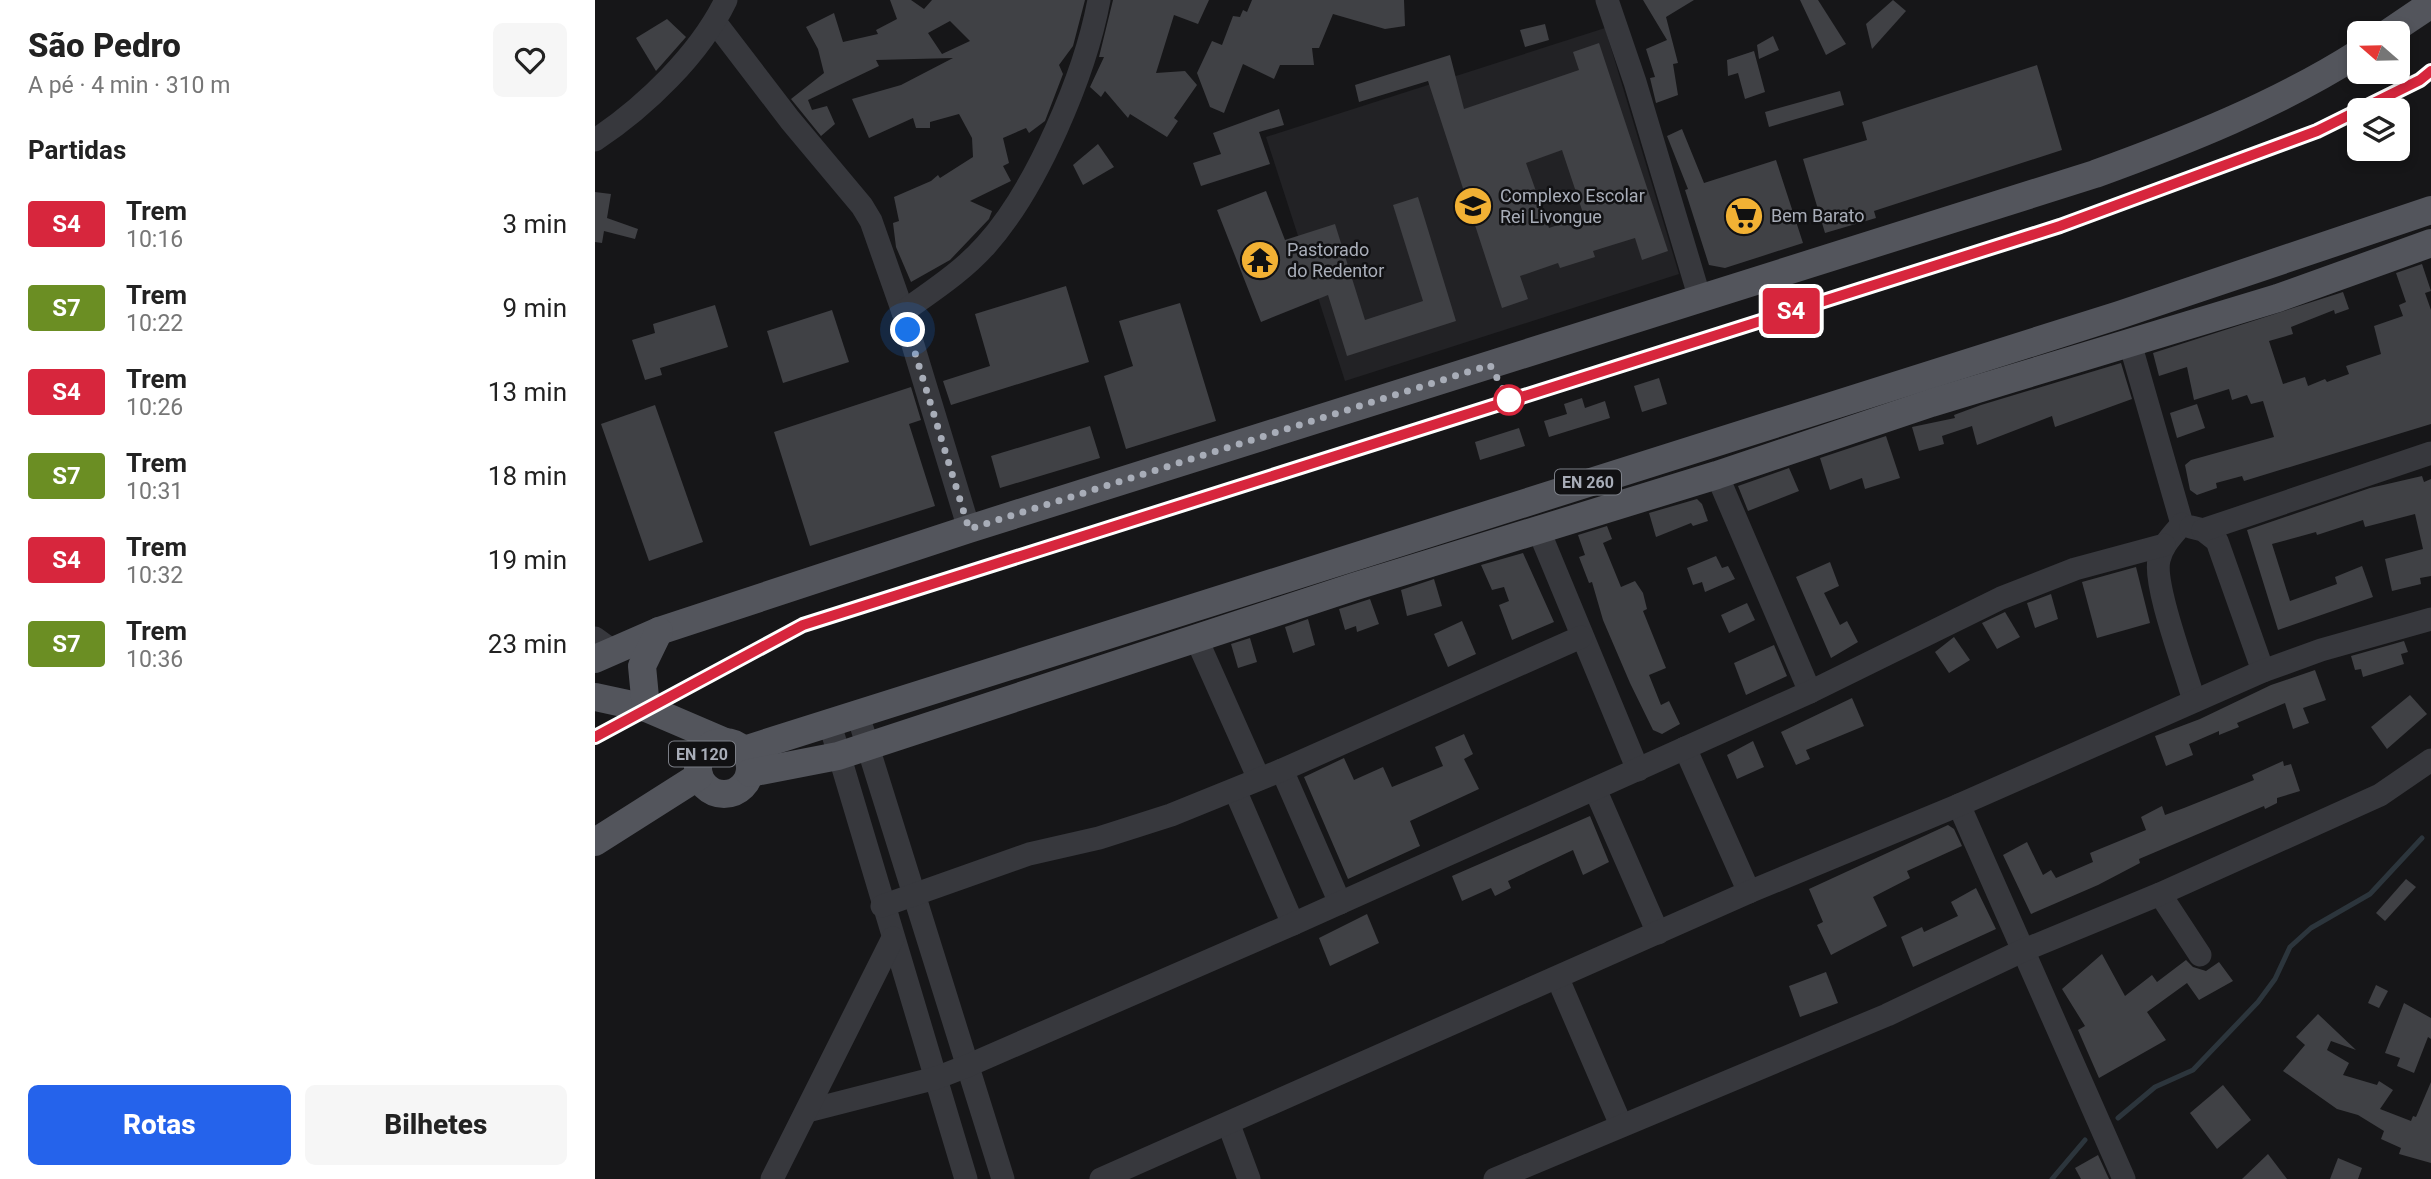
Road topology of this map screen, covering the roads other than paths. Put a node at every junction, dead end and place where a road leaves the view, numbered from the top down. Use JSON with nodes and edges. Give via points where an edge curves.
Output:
{"nodes":[{"id":1,"x":726,"y":0,"type":"edge"},
{"id":2,"x":1098,"y":0,"type":"edge"},
{"id":3,"x":1607,"y":0,"type":"edge"},
{"id":4,"x":2431,"y":4,"type":"edge"},
{"id":5,"x":2406,"y":21,"type":"edge"},
{"id":6,"x":715,"y":22,"type":"junction"},
{"id":7,"x":2347,"y":60,"type":"edge"},
{"id":8,"x":595,"y":140,"type":"edge"},
{"id":9,"x":2430,"y":215,"type":"edge"},
{"id":10,"x":2431,"y":243,"type":"edge"},
{"id":11,"x":2263,"y":267,"type":"junction"},
{"id":12,"x":2278,"y":298,"type":"junction"},
{"id":13,"x":1700,"y":299,"type":"junction"},
{"id":14,"x":903,"y":312,"type":"junction"},
{"id":15,"x":2130,"y":343,"type":"junction"},
{"id":16,"x":1922,"y":375,"type":"junction"},
{"id":17,"x":1931,"y":402,"type":"junction"},
{"id":18,"x":2431,"y":453,"type":"edge"},
{"id":19,"x":1717,"y":475,"type":"junction"},
{"id":20,"x":2193,"y":527,"type":"junction"},
{"id":21,"x":969,"y":529,"type":"junction"},
{"id":22,"x":1539,"y":531,"type":"junction"},
{"id":23,"x":2164,"y":545,"type":"junction"},
{"id":24,"x":1348,"y":557,"type":"junction"},
{"id":25,"x":1356,"y":586,"type":"junction"},
{"id":26,"x":2431,"y":619,"type":"edge"},
{"id":27,"x":659,"y":631,"type":"junction"},
{"id":28,"x":1581,"y":637,"type":"junction"},
{"id":29,"x":1197,"y":640,"type":"junction"},
{"id":30,"x":601,"y":649,"type":"edge"},
{"id":31,"x":1021,"y":663,"type":"junction"},
{"id":32,"x":2263,"y":671,"type":"junction"},
{"id":33,"x":1810,"y":692,"type":"junction"},
{"id":34,"x":1030,"y":694,"type":"junction"},
{"id":35,"x":595,"y":697,"type":"edge"},
{"id":36,"x":2194,"y":701,"type":"junction"},
{"id":37,"x":646,"y":708,"type":"junction"},
{"id":38,"x":857,"y":712,"type":"junction"},
{"id":39,"x":829,"y":721,"type":"junction"},
{"id":40,"x":867,"y":744,"type":"junction"},
{"id":41,"x":1685,"y":748,"type":"junction"},
{"id":42,"x":739,"y":755,"type":"junction"},
{"id":43,"x":838,"y":756,"type":"junction"},
{"id":44,"x":2431,"y":760,"type":"edge"},
{"id":45,"x":1638,"y":769,"type":"junction"},
{"id":46,"x":1282,"y":770,"type":"junction"},
{"id":47,"x":699,"y":776,"type":"junction"},
{"id":48,"x":1259,"y":779,"type":"junction"},
{"id":49,"x":1595,"y":789,"type":"junction"},
{"id":50,"x":1235,"y":790,"type":"junction"},
{"id":51,"x":1959,"y":805,"type":"junction"},
{"id":52,"x":595,"y":842,"type":"edge"},
{"id":53,"x":1749,"y":891,"type":"junction"},
{"id":54,"x":2160,"y":894,"type":"junction"},
{"id":55,"x":914,"y":895,"type":"junction"},
{"id":56,"x":1340,"y":903,"type":"junction"},
{"id":57,"x":883,"y":906,"type":"junction"},
{"id":58,"x":1293,"y":924,"type":"junction"},
{"id":59,"x":1658,"y":933,"type":"junction"},
{"id":60,"x":893,"y":939,"type":"junction"},
{"id":61,"x":2022,"y":951,"type":"junction"},
{"id":62,"x":2200,"y":955,"type":"dead end"},
{"id":63,"x":1558,"y":979,"type":"junction"},
{"id":64,"x":967,"y":1066,"type":"junction"},
{"id":65,"x":936,"y":1078,"type":"junction"},
{"id":66,"x":807,"y":1111,"type":"junction"},
{"id":67,"x":1229,"y":1125,"type":"junction"},
{"id":68,"x":1621,"y":1125,"type":"junction"},
{"id":69,"x":772,"y":1179,"type":"edge"},
{"id":70,"x":966,"y":1179,"type":"edge"},
{"id":71,"x":1003,"y":1179,"type":"edge"},
{"id":72,"x":1101,"y":1179,"type":"edge"},
{"id":73,"x":1249,"y":1179,"type":"edge"},
{"id":74,"x":1495,"y":1179,"type":"edge"},
{"id":75,"x":2124,"y":1179,"type":"edge"}],
"edges":[{"from":1,"to":6,"type":"street"},
{"from":2,"to":14,"type":"street","via":[[1093,33],[1059,123],[1021,196],[987,244],[959,272]]},
{"from":3,"to":13,"type":"street"},
{"from":4,"to":5,"type":"main road"},
{"from":6,"to":8,"type":"street","via":[[650,94]]},
{"from":6,"to":14,"type":"street","via":[[862,206]]},
{"from":7,"to":13,"type":"main road","via":[[2182,143]]},
{"from":9,"to":11,"type":"main road","number":"EN 260"},
{"from":10,"to":12,"type":"main road","number":"EN 260"},
{"from":11,"to":12,"type":"main road"},
{"from":11,"to":16,"type":"main road","number":"EN 260"},
{"from":12,"to":15,"type":"main road","number":"EN 260"},
{"from":13,"to":21,"type":"main road"},
{"from":14,"to":21,"type":"street"},
{"from":15,"to":17,"type":"main road","number":"EN 260"},
{"from":15,"to":20,"type":"street"},
{"from":16,"to":17,"type":"main road"},
{"from":16,"to":24,"type":"main road","number":"EN 260"},
{"from":17,"to":19,"type":"main road","number":"EN 260"},
{"from":18,"to":20,"type":"street"},
{"from":19,"to":22,"type":"main road","number":"EN 260"},
{"from":19,"to":33,"type":"street"},
{"from":20,"to":23,"type":"street"},
{"from":20,"to":32,"type":"street","via":[[2217,541]]},
{"from":21,"to":27,"type":"main road"},
{"from":22,"to":25,"type":"main road","number":"EN 260"},
{"from":22,"to":28,"type":"street"},
{"from":23,"to":33,"type":"street","via":[[2075,569],[2001,598]]},
{"from":23,"to":36,"type":"street","via":[[2158,562],[2163,593]]},
{"from":24,"to":25,"type":"main road"},
{"from":24,"to":31,"type":"main road","number":"EN 260"},
{"from":25,"to":29,"type":"main road","number":"EN 260"},
{"from":26,"to":32,"type":"street"},
{"from":27,"to":30,"type":"main road"},
{"from":27,"to":37,"type":"main road","via":[[642,666]]},
{"from":28,"to":45,"type":"street"},
{"from":28,"to":46,"type":"street"},
{"from":29,"to":34,"type":"main road","number":"EN 260"},
{"from":29,"to":48,"type":"street"},
{"from":31,"to":34,"type":"main road"},
{"from":31,"to":38,"type":"main road","number":"EN 260"},
{"from":32,"to":36,"type":"street"},
{"from":33,"to":41,"type":"street"},
{"from":34,"to":40,"type":"main road","number":"EN 260"},
{"from":35,"to":37,"type":"main road","number":"EN 120"},
{"from":36,"to":51,"type":"street"},
{"from":37,"to":42,"type":"main road","number":"EN 120"},
{"from":38,"to":39,"type":"main road","number":"EN 260"},
{"from":38,"to":40,"type":"street"},
{"from":39,"to":42,"type":"main road","number":"EN 260"},
{"from":39,"to":43,"type":"street"},
{"from":40,"to":43,"type":"main road","number":"EN 260"},
{"from":40,"to":55,"type":"street"},
{"from":41,"to":45,"type":"street"},
{"from":41,"to":53,"type":"street"},
{"from":42,"to":43,"type":"main road","number":"EN 260"},
{"from":42,"to":47,"type":"main road","number":"EN 120","via":[[708,747]]},
{"from":42,"to":47,"type":"main road","number":"EN 120","via":[[741,788],[726,794],[709,789]]},
{"from":43,"to":57,"type":"street"},
{"from":44,"to":54,"type":"street","via":[[2379,795]]},
{"from":45,"to":49,"type":"street"},
{"from":46,"to":48,"type":"street"},
{"from":46,"to":56,"type":"street"},
{"from":47,"to":52,"type":"main road","number":"EN 120"},
{"from":48,"to":50,"type":"street"},
{"from":49,"to":56,"type":"street"},
{"from":49,"to":59,"type":"street"},
{"from":50,"to":55,"type":"street","via":[[1171,815],[1029,854]]},
{"from":50,"to":58,"type":"street"},
{"from":51,"to":53,"type":"street"},
{"from":51,"to":61,"type":"street"},
{"from":53,"to":59,"type":"street"},
{"from":54,"to":61,"type":"street"},
{"from":54,"to":62,"type":"street"},
{"from":55,"to":57,"type":"street"},
{"from":55,"to":64,"type":"street"},
{"from":56,"to":58,"type":"street"},
{"from":57,"to":60,"type":"street"},
{"from":58,"to":64,"type":"street"},
{"from":59,"to":63,"type":"street"},
{"from":60,"to":65,"type":"street"},
{"from":60,"to":66,"type":"street"},
{"from":61,"to":68,"type":"street","via":[[1887,1015]]},
{"from":61,"to":75,"type":"street"},
{"from":63,"to":67,"type":"street"},
{"from":63,"to":68,"type":"street"},
{"from":64,"to":65,"type":"street"},
{"from":64,"to":71,"type":"street"},
{"from":65,"to":66,"type":"street"},
{"from":65,"to":70,"type":"street"},
{"from":66,"to":69,"type":"street"},
{"from":67,"to":72,"type":"street"},
{"from":67,"to":73,"type":"street"},
{"from":68,"to":74,"type":"street"}]}
